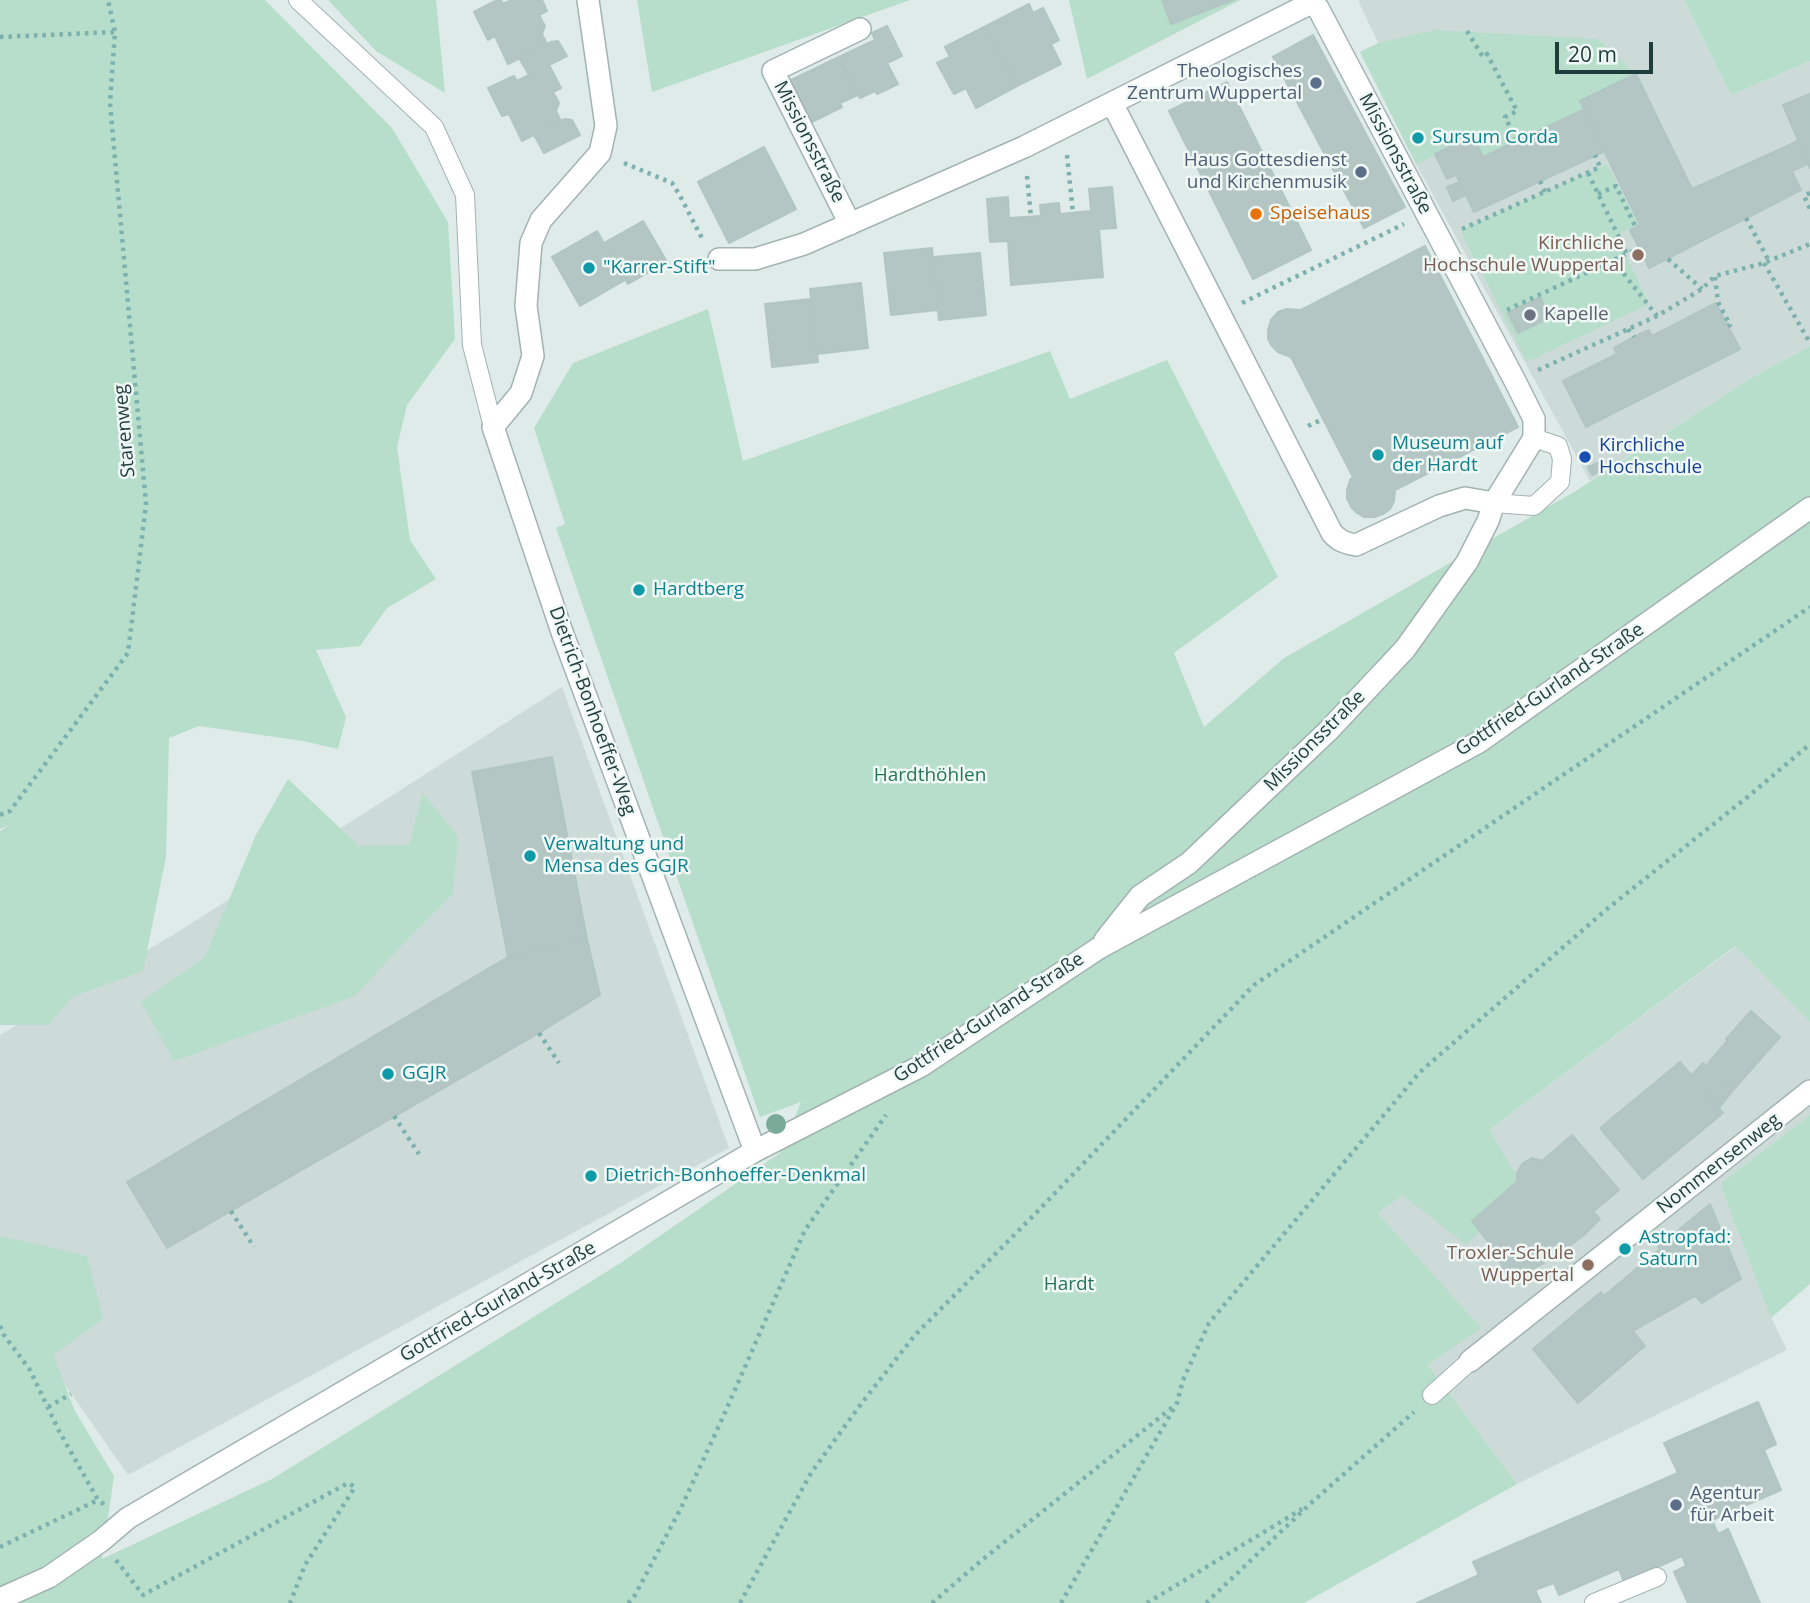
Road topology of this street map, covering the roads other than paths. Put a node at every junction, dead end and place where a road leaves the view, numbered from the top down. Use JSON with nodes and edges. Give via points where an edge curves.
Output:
{"nodes":[{"id":1,"x":298,"y":0,"type":"edge"},
{"id":2,"x":588,"y":0,"type":"edge"},
{"id":3,"x":860,"y":29,"type":"dead end"},
{"id":4,"x":1112,"y":103,"type":"junction"},
{"id":5,"x":850,"y":224,"type":"junction"},
{"id":6,"x":719,"y":259,"type":"dead end"},
{"id":7,"x":494,"y":426,"type":"junction"},
{"id":8,"x":1534,"y":438,"type":"junction"},
{"id":9,"x":1494,"y":503,"type":"junction"},
{"id":10,"x":1810,"y":508,"type":"edge"},
{"id":11,"x":1099,"y":947,"type":"junction"},
{"id":12,"x":1810,"y":1091,"type":"edge"},
{"id":13,"x":755,"y":1151,"type":"junction"},
{"id":14,"x":1470,"y":1361,"type":"joint"},
{"id":15,"x":1432,"y":1395,"type":"road end"},
{"id":16,"x":1657,"y":1577,"type":"dead end"},
{"id":17,"x":0,"y":1600,"type":"edge"},
{"id":18,"x":1594,"y":1603,"type":"edge"}],
"edges":[{"from":1,"to":7,"type":"lane","name":"Dietrich-Bonhoeffer-Weg","via":[[434,127],[465,195],[472,345]]},
{"from":2,"to":7,"type":"street","via":[[606,126],[600,153],[541,220],[531,243],[526,306],[533,356],[521,393]]},
{"from":3,"to":5,"type":"street","name":"Missionsstraße","via":[[774,71]]},
{"from":4,"to":5,"type":"street","name":"Missionsstraße"},
{"from":4,"to":8,"type":"street","name":"Missionsstraße","via":[[1309,4],[1318,8],[1515,381],[1534,419]]},
{"from":4,"to":9,"type":"street","via":[[1337,539],[1356,545],[1465,498]]},
{"from":5,"to":6,"type":"street","name":"Missionsstraße","via":[[755,259]]},
{"from":7,"to":13,"type":"street","name":"Dietrich-Bonhoeffer-Weg","via":[[562,632]]},
{"from":8,"to":9,"type":"street","name":"Missionsstraße"},
{"from":8,"to":9,"type":"lane","via":[[1558,446],[1563,460],[1560,482],[1534,506]]},
{"from":9,"to":11,"type":"street","name":"Missionsstraße","via":[[1467,562],[1405,649],[1328,731],[1189,863],[1140,897]]},
{"from":10,"to":11,"type":"street","name":"Gottfried-Gurland-Straße","via":[[1479,742]]},
{"from":11,"to":13,"type":"street","name":"Gottfried-Gurland-Straße","via":[[921,1066]]},
{"from":12,"to":14,"type":"street","name":"Nommensenweg"},
{"from":13,"to":17,"type":"street","name":"Gottfried-Gurland-Straße","via":[[128,1518],[49,1577]]},
{"from":14,"to":15,"type":"lane","name":"Nommensenweg"},
{"from":16,"to":18,"type":"lane"}]}
